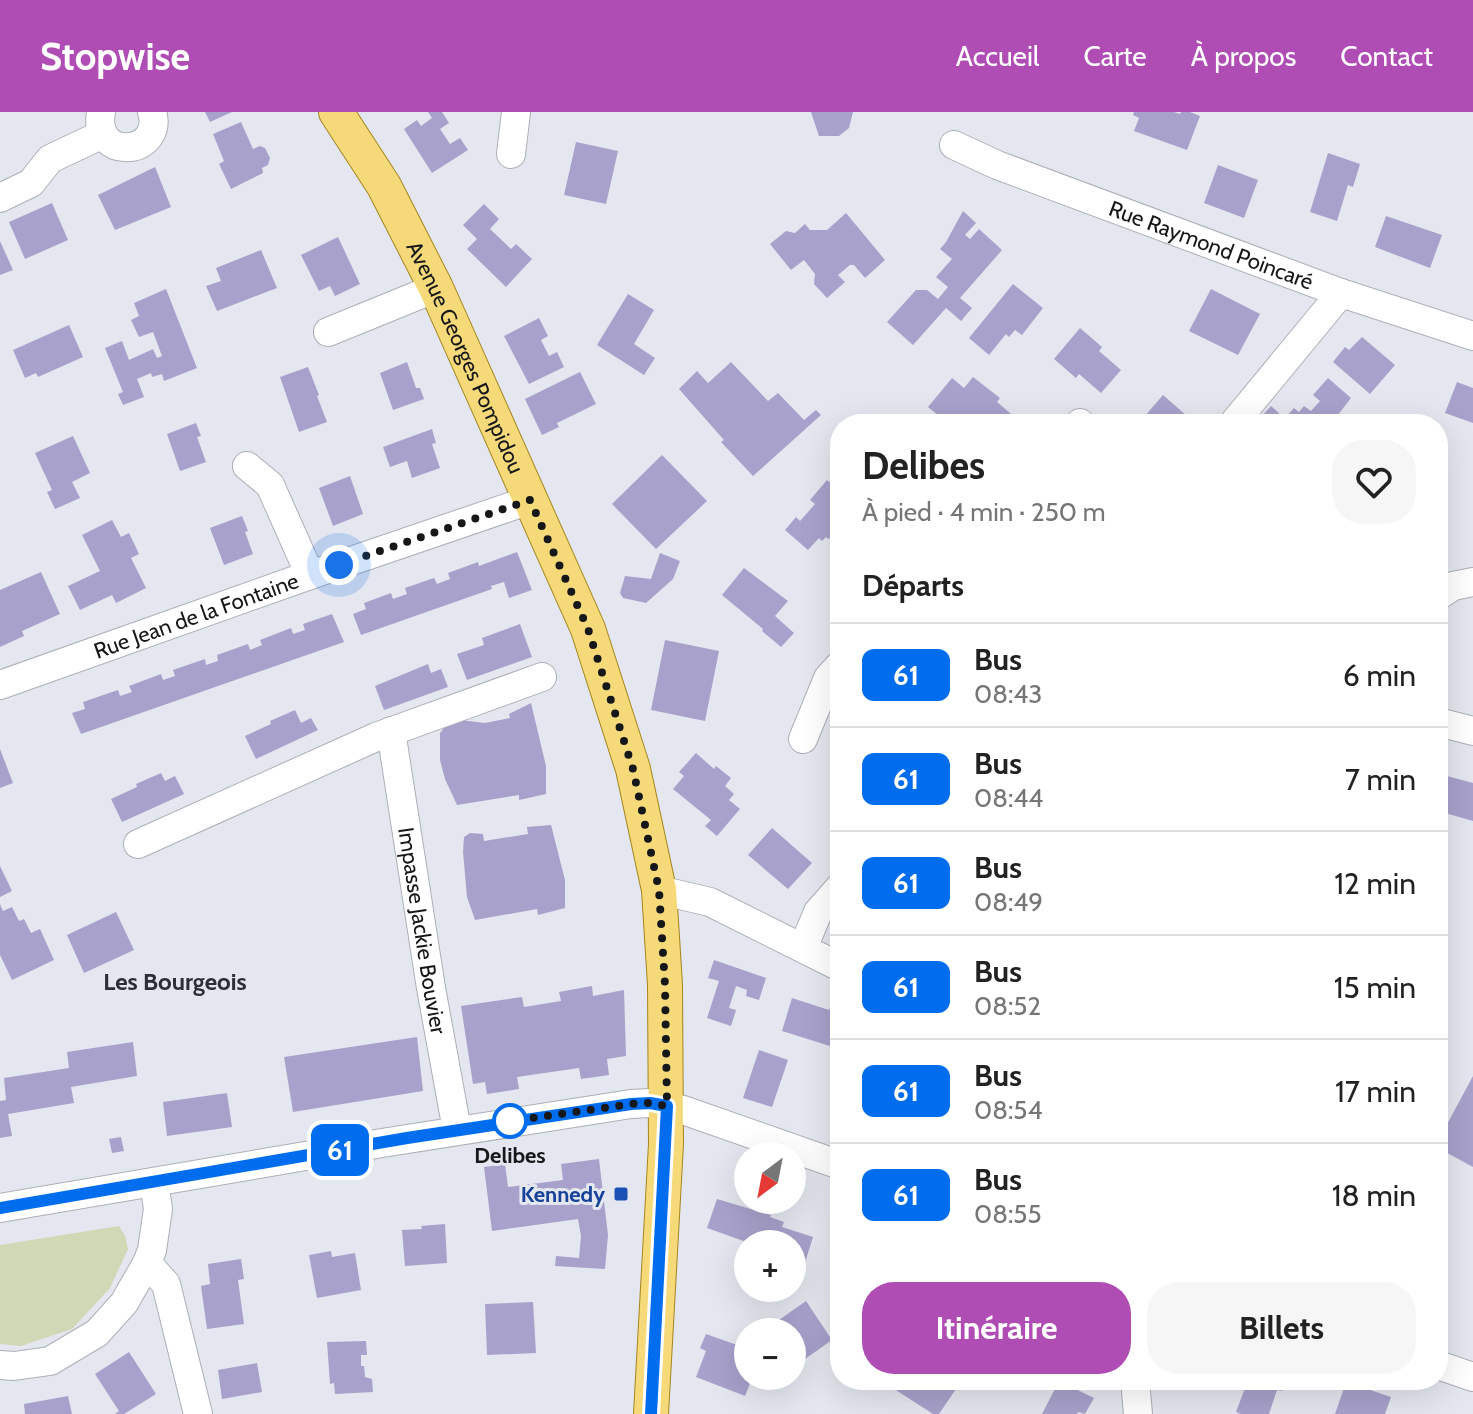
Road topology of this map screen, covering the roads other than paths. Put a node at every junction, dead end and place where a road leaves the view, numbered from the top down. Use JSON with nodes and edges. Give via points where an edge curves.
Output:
{"nodes":[{"id":1,"x":152,"y":112,"type":"edge"},
{"id":2,"x":336,"y":112,"type":"edge"},
{"id":3,"x":516,"y":112,"type":"edge"},
{"id":4,"x":102,"y":123,"type":"edge"},
{"id":5,"x":954,"y":145,"type":"dead end"},
{"id":6,"x":511,"y":154,"type":"dead end"},
{"id":7,"x":0,"y":198,"type":"edge"},
{"id":8,"x":436,"y":288,"type":"junction"},
{"id":9,"x":1341,"y":293,"type":"junction"},
{"id":10,"x":328,"y":332,"type":"dead end"},
{"id":11,"x":1473,"y":336,"type":"edge"},
{"id":12,"x":1241,"y":414,"type":"edge"},
{"id":13,"x":247,"y":466,"type":"dead end"},
{"id":14,"x":530,"y":500,"type":"junction"},
{"id":15,"x":310,"y":575,"type":"junction"},
{"id":16,"x":1473,"y":582,"type":"edge"},
{"id":17,"x":1448,"y":589,"type":"edge"},
{"id":18,"x":830,"y":676,"type":"edge"},
{"id":19,"x":542,"y":677,"type":"dead end"},
{"id":20,"x":0,"y":685,"type":"edge"},
{"id":21,"x":1448,"y":725,"type":"edge"},
{"id":22,"x":391,"y":731,"type":"junction"},
{"id":23,"x":1473,"y":731,"type":"edge"},
{"id":24,"x":803,"y":739,"type":"dead end"},
{"id":25,"x":138,"y":844,"type":"dead end"},
{"id":26,"x":659,"y":890,"type":"junction"},
{"id":27,"x":830,"y":898,"type":"edge"},
{"id":28,"x":803,"y":948,"type":"junction"},
{"id":29,"x":830,"y":962,"type":"edge"},
{"id":30,"x":667,"y":1106,"type":"junction"},
{"id":31,"x":457,"y":1130,"type":"junction"},
{"id":32,"x":830,"y":1161,"type":"edge"},
{"id":33,"x":154,"y":1182,"type":"junction"},
{"id":34,"x":0,"y":1208,"type":"edge"},
{"id":35,"x":147,"y":1263,"type":"junction"},
{"id":36,"x":0,"y":1365,"type":"edge"},
{"id":37,"x":1448,"y":1368,"type":"edge"},
{"id":38,"x":1473,"y":1377,"type":"edge"},
{"id":39,"x":1136,"y":1390,"type":"edge"},
{"id":40,"x":198,"y":1414,"type":"edge"},
{"id":41,"x":651,"y":1414,"type":"edge"},
{"id":42,"x":1138,"y":1414,"type":"edge"}],
"edges":[{"from":1,"to":4,"type":"street","via":[[148,138],[130,148],[110,142]]},
{"from":2,"to":8,"type":"main road","name":"Avenue Georges Pompidou","via":[[384,186]]},
{"from":3,"to":6,"type":"street"},
{"from":4,"to":7,"type":"street","via":[[50,159],[31,183]]},
{"from":5,"to":9,"type":"street","name":"Rue Raymond Poincaré"},
{"from":8,"to":10,"type":"street"},
{"from":8,"to":14,"type":"main road","name":"Avenue Georges Pompidou"},
{"from":9,"to":11,"type":"street","name":"Rue Raymond Poincaré"},
{"from":9,"to":12,"type":"street"},
{"from":13,"to":15,"type":"street","via":[[270,485]]},
{"from":14,"to":15,"type":"street","name":"Rue Jean de la Fontaine"},
{"from":14,"to":26,"type":"main road","name":"Avenue Georges Pompidou","via":[[588,629],[633,769]]},
{"from":15,"to":20,"type":"street","name":"Rue Jean de la Fontaine"},
{"from":16,"to":17,"type":"street"},
{"from":18,"to":24,"type":"street"},
{"from":19,"to":22,"type":"street"},
{"from":21,"to":23,"type":"street"},
{"from":22,"to":25,"type":"street"},
{"from":22,"to":31,"type":"street","name":"Impasse Jackie Bouvier"},
{"from":26,"to":28,"type":"street","via":[[710,902]]},
{"from":26,"to":30,"type":"main road","name":"Avenue Georges Pompidou"},
{"from":27,"to":28,"type":"street","via":[[818,912]]},
{"from":28,"to":29,"type":"street"},
{"from":30,"to":31,"type":"street","via":[[631,1104]]},
{"from":30,"to":32,"type":"street"},
{"from":30,"to":41,"type":"main road","name":"Avenue Georges Pompidou"},
{"from":31,"to":33,"type":"street"},
{"from":33,"to":34,"type":"street"},
{"from":33,"to":35,"type":"street","via":[[158,1209]]},
{"from":35,"to":36,"type":"street","via":[[124,1303],[97,1333],[50,1361]]},
{"from":35,"to":40,"type":"street","via":[[166,1284]]},
{"from":37,"to":38,"type":"street"},
{"from":39,"to":42,"type":"street"}]}
